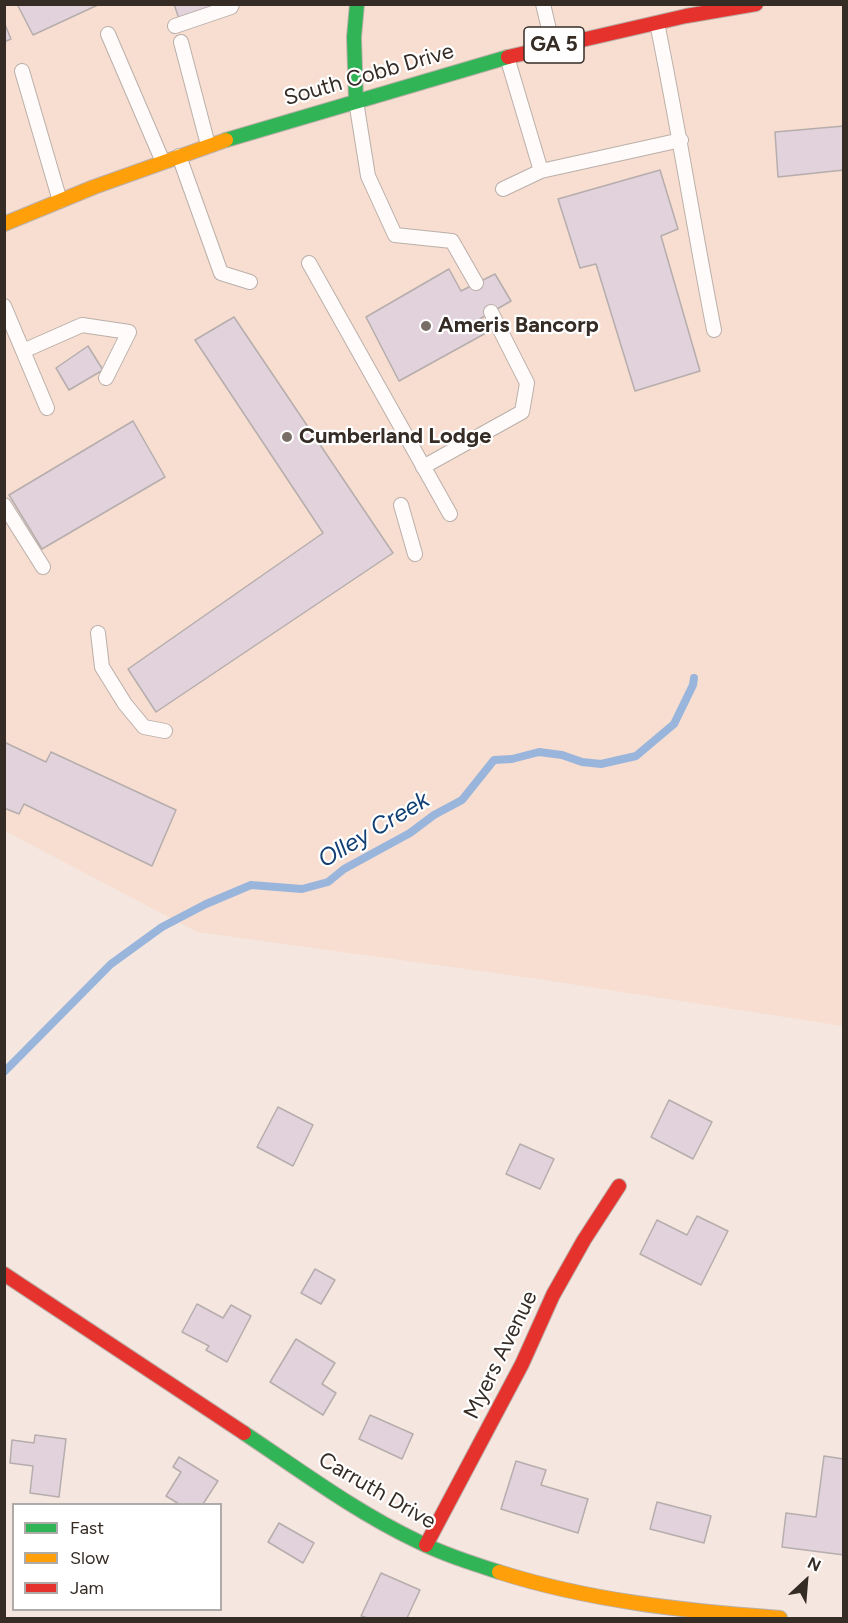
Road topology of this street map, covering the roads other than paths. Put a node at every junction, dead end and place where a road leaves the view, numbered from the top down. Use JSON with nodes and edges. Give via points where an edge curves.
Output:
{"nodes":[{"id":1,"x":232,"y":4,"type":"edge"},
{"id":2,"x":357,"y":4,"type":"edge"},
{"id":3,"x":543,"y":4,"type":"edge"},
{"id":4,"x":756,"y":4,"type":"edge"},
{"id":5,"x":657,"y":23,"type":"junction"},
{"id":6,"x":175,"y":26,"type":"dead end"},
{"id":7,"x":108,"y":34,"type":"dead end"},
{"id":8,"x":181,"y":42,"type":"dead end"},
{"id":9,"x":553,"y":45,"type":"junction"},
{"id":10,"x":507,"y":57,"type":"junction"},
{"id":11,"x":22,"y":71,"type":"dead end"},
{"id":12,"x":356,"y":100,"type":"junction"},
{"id":13,"x":681,"y":140,"type":"junction"},
{"id":14,"x":208,"y":145,"type":"junction"},
{"id":15,"x":179,"y":156,"type":"junction"},
{"id":16,"x":163,"y":162,"type":"junction"},
{"id":17,"x":541,"y":171,"type":"junction"},
{"id":18,"x":503,"y":189,"type":"dead end"},
{"id":19,"x":60,"y":201,"type":"junction"},
{"id":20,"x":4,"y":224,"type":"edge"},
{"id":21,"x":309,"y":263,"type":"dead end"},
{"id":22,"x":250,"y":282,"type":"dead end"},
{"id":23,"x":476,"y":283,"type":"dead end"},
{"id":24,"x":4,"y":306,"type":"edge"},
{"id":25,"x":491,"y":312,"type":"dead end"},
{"id":26,"x":714,"y":330,"type":"dead end"},
{"id":27,"x":22,"y":351,"type":"junction"},
{"id":28,"x":106,"y":378,"type":"dead end"},
{"id":29,"x":47,"y":408,"type":"dead end"},
{"id":30,"x":423,"y":467,"type":"junction"},
{"id":31,"x":4,"y":505,"type":"edge"},
{"id":32,"x":401,"y":505,"type":"dead end"},
{"id":33,"x":450,"y":514,"type":"dead end"},
{"id":34,"x":415,"y":554,"type":"dead end"},
{"id":35,"x":43,"y":567,"type":"dead end"},
{"id":36,"x":98,"y":633,"type":"dead end"},
{"id":37,"x":165,"y":731,"type":"dead end"},
{"id":38,"x":619,"y":1186,"type":"dead end"},
{"id":39,"x":4,"y":1274,"type":"edge"},
{"id":40,"x":426,"y":1545,"type":"junction"},
{"id":41,"x":780,"y":1618,"type":"edge"}],
"edges":[{"from":1,"to":6,"type":"lane"},
{"from":2,"to":12,"type":"street"},
{"from":3,"to":9,"type":"lane"},
{"from":4,"to":5,"type":"street","name":"South Cobb Drive","number":"GA 5"},
{"from":5,"to":9,"type":"street","name":"South Cobb Drive","number":"GA 5"},
{"from":5,"to":13,"type":"lane"},
{"from":7,"to":16,"type":"lane"},
{"from":8,"to":14,"type":"lane"},
{"from":9,"to":10,"type":"street","name":"South Cobb Drive","number":"GA 5"},
{"from":10,"to":12,"type":"street","name":"South Cobb Drive","number":"GA 5"},
{"from":10,"to":17,"type":"lane"},
{"from":11,"to":19,"type":"lane"},
{"from":12,"to":14,"type":"street","name":"South Cobb Drive","number":"GA 5"},
{"from":12,"to":23,"type":"lane","via":[[368,176],[395,235],[452,241]]},
{"from":13,"to":17,"type":"lane"},
{"from":13,"to":26,"type":"lane"},
{"from":14,"to":15,"type":"street","name":"South Cobb Drive","number":"GA 5"},
{"from":15,"to":16,"type":"street","name":"South Cobb Drive","number":"GA 5"},
{"from":15,"to":22,"type":"lane","via":[[221,273]]},
{"from":16,"to":19,"type":"street","name":"South Cobb Drive","number":"GA 5"},
{"from":17,"to":18,"type":"lane"},
{"from":19,"to":20,"type":"street","name":"South Cobb Drive","number":"GA 5"},
{"from":21,"to":30,"type":"lane"},
{"from":24,"to":27,"type":"lane"},
{"from":25,"to":30,"type":"lane","via":[[526,383],[522,412]]},
{"from":27,"to":28,"type":"lane","via":[[82,325],[129,332]]},
{"from":27,"to":29,"type":"lane"},
{"from":30,"to":33,"type":"lane"},
{"from":31,"to":35,"type":"lane"},
{"from":32,"to":34,"type":"lane"},
{"from":36,"to":37,"type":"lane","via":[[102,667],[125,704],[144,727]]},
{"from":38,"to":40,"type":"street","name":"Myers Avenue","via":[[554,1295]]},
{"from":39,"to":40,"type":"street","name":"Carruth Drive","via":[[334,1493]]},
{"from":40,"to":41,"type":"street","name":"Carruth Drive","via":[[521,1579],[599,1598]]}]}
